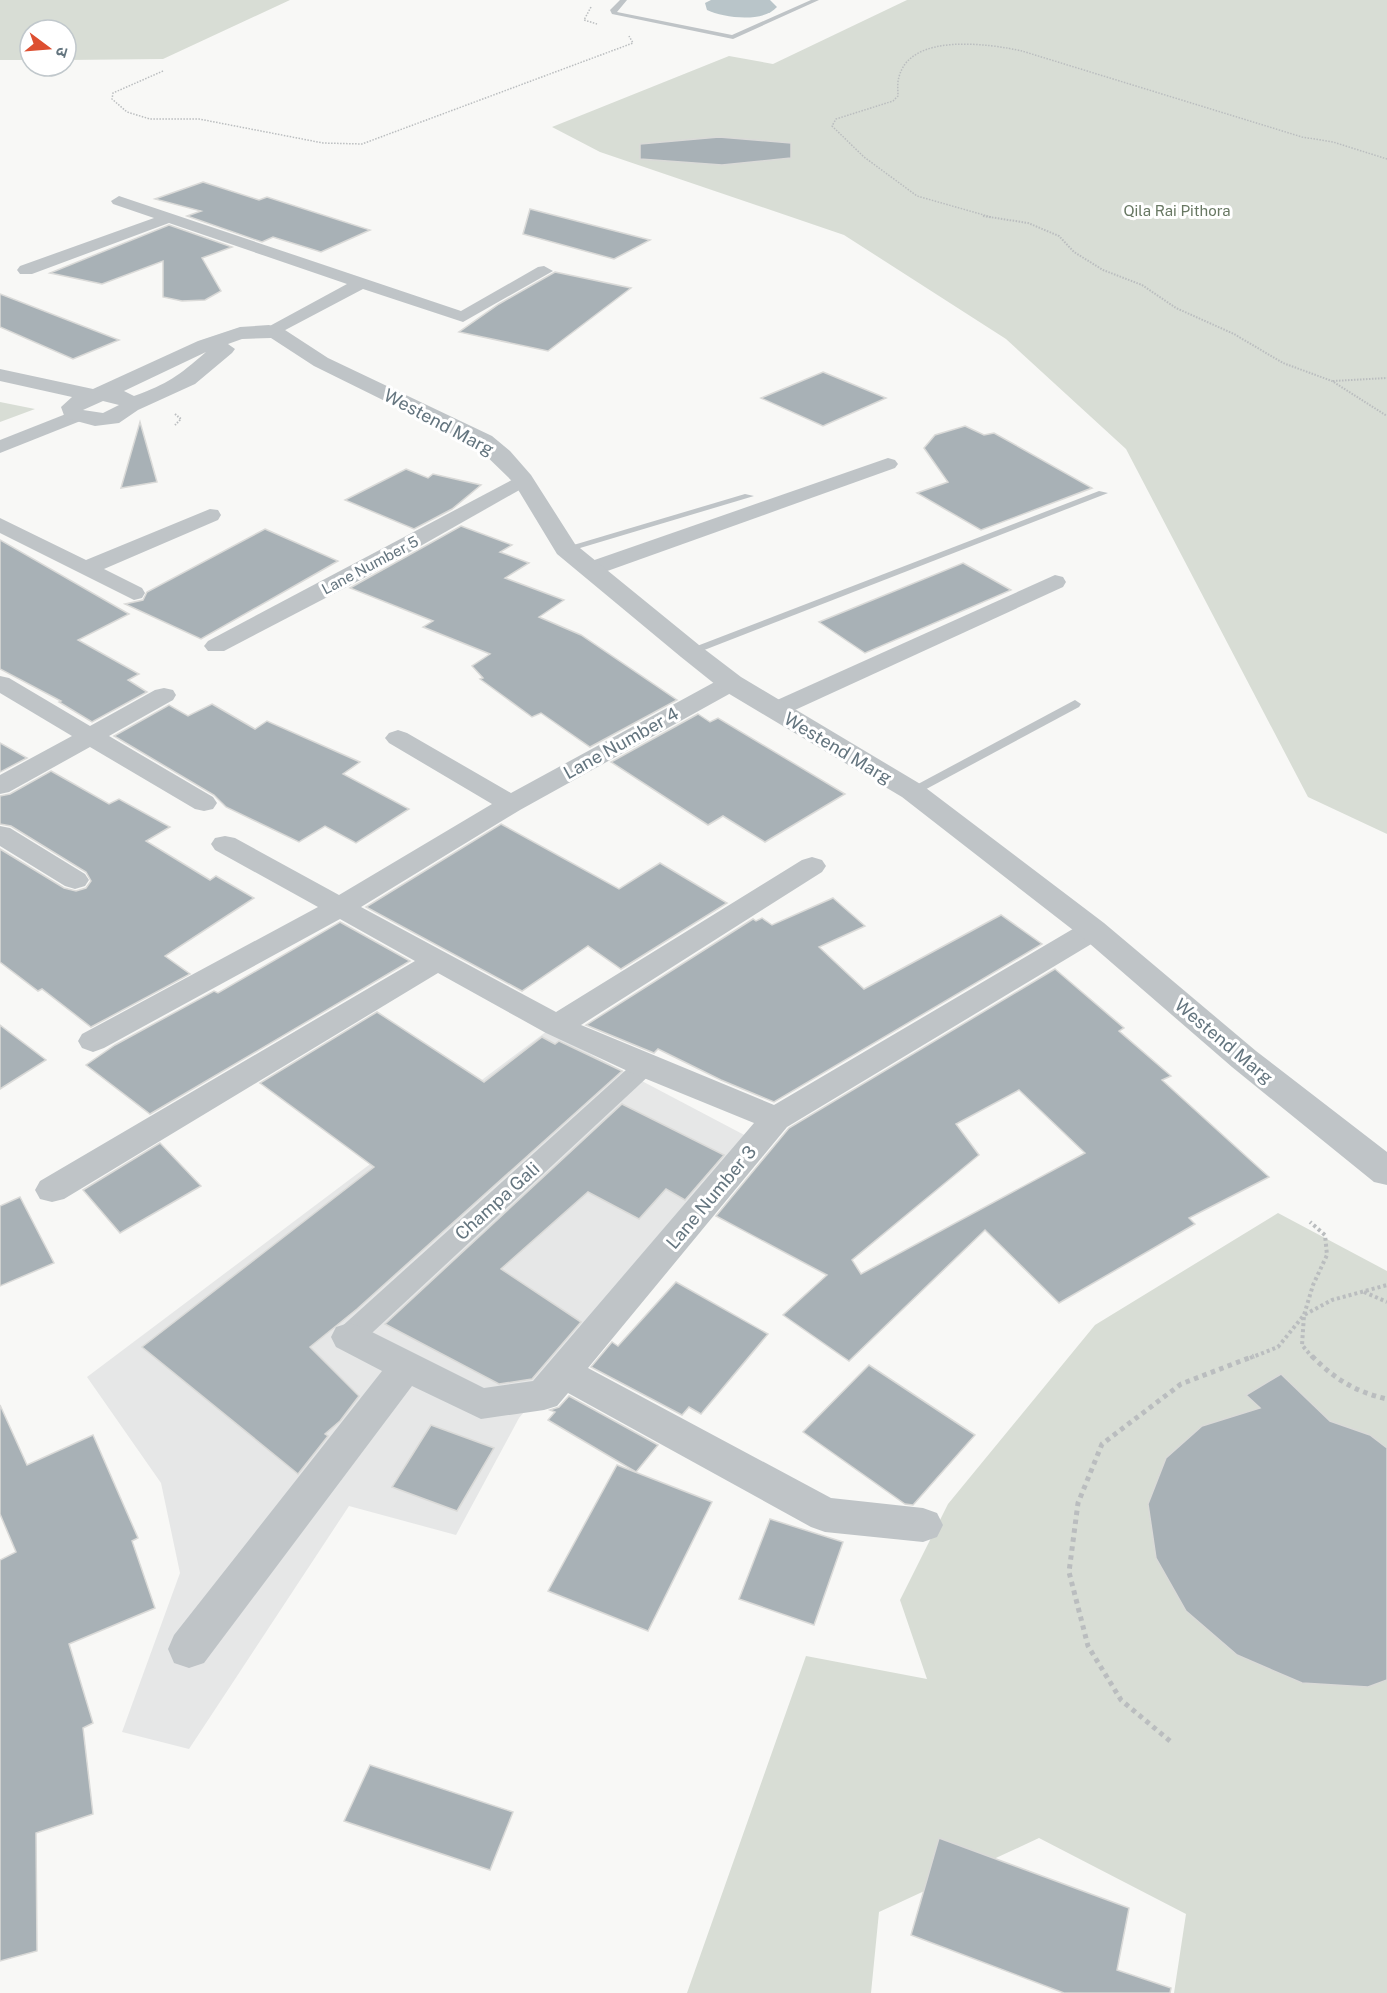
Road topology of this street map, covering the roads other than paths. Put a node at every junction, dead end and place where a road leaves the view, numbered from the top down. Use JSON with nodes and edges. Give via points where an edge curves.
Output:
{"nodes":[{"id":1,"x":624,"y":0,"type":"edge"},
{"id":2,"x":816,"y":0,"type":"edge"},
{"id":3,"x":118,"y":201,"type":"dead end"},
{"id":4,"x":169,"y":218,"type":"junction"},
{"id":5,"x":26,"y":270,"type":"dead end"},
{"id":6,"x":544,"y":271,"type":"dead end"},
{"id":7,"x":361,"y":283,"type":"junction"},
{"id":8,"x":280,"y":336,"type":"junction"},
{"id":9,"x":0,"y":375,"type":"edge"},
{"id":10,"x":0,"y":395,"type":"edge"},
{"id":11,"x":95,"y":396,"type":"junction"},
{"id":12,"x":130,"y":405,"type":"junction"},
{"id":13,"x":74,"y":413,"type":"junction"},
{"id":14,"x":0,"y":447,"type":"edge"},
{"id":15,"x":899,"y":457,"type":"dead end"},
{"id":16,"x":523,"y":480,"type":"junction"},
{"id":17,"x":1103,"y":493,"type":"dead end"},
{"id":18,"x":749,"y":496,"type":"dead end"},
{"id":19,"x":210,"y":515,"type":"dead end"},
{"id":20,"x":0,"y":524,"type":"edge"},
{"id":21,"x":566,"y":549,"type":"junction"},
{"id":22,"x":86,"y":568,"type":"junction"},
{"id":23,"x":591,"y":569,"type":"junction"},
{"id":24,"x":1055,"y":582,"type":"dead end"},
{"id":25,"x":134,"y":593,"type":"dead end"},
{"id":26,"x":216,"y":646,"type":"dead end"},
{"id":27,"x":690,"y":651,"type":"junction"},
{"id":28,"x":0,"y":683,"type":"edge"},
{"id":29,"x":731,"y":683,"type":"junction"},
{"id":30,"x":164,"y":695,"type":"dead end"},
{"id":31,"x":1075,"y":704,"type":"dead end"},
{"id":32,"x":775,"y":710,"type":"junction"},
{"id":33,"x":90,"y":736,"type":"junction"},
{"id":34,"x":398,"y":738,"type":"dead end"},
{"id":35,"x":0,"y":786,"type":"edge"},
{"id":36,"x":912,"y":791,"type":"junction"},
{"id":37,"x":204,"y":803,"type":"dead end"},
{"id":38,"x":511,"y":804,"type":"junction"},
{"id":39,"x":0,"y":834,"type":"edge"},
{"id":40,"x":225,"y":844,"type":"dead end"},
{"id":41,"x":812,"y":866,"type":"dead end"},
{"id":42,"x":75,"y":879,"type":"dead end"},
{"id":43,"x":338,"y":908,"type":"junction"},
{"id":44,"x":1093,"y":930,"type":"junction"},
{"id":45,"x":437,"y":961,"type":"junction"},
{"id":46,"x":557,"y":1026,"type":"junction"},
{"id":47,"x":93,"y":1041,"type":"dead end"},
{"id":48,"x":645,"y":1066,"type":"junction"},
{"id":49,"x":776,"y":1119,"type":"junction"},
{"id":50,"x":1387,"y":1172,"type":"edge"},
{"id":51,"x":52,"y":1190,"type":"dead end"},
{"id":52,"x":349,"y":1337,"type":"joint"},
{"id":53,"x":406,"y":1367,"type":"junction"},
{"id":54,"x":563,"y":1372,"type":"junction"},
{"id":55,"x":923,"y":1525,"type":"dead end"},
{"id":56,"x":189,"y":1649,"type":"dead end"}],
"edges":[{"from":1,"to":2,"type":"lane","via":[[614,13],[733,37]]},
{"from":3,"to":4,"type":"street"},
{"from":4,"to":5,"type":"street"},
{"from":4,"to":7,"type":"street"},
{"from":6,"to":7,"type":"street","via":[[463,317]]},
{"from":7,"to":8,"type":"street"},
{"from":8,"to":11,"type":"street","name":"Westend Marg","via":[[249,331],[206,345]]},
{"from":8,"to":12,"type":"street","name":"Westend Marg","via":[[239,342],[208,359],[179,385]]},
{"from":8,"to":16,"type":"street","name":"Westend Marg","via":[[321,362],[484,441]]},
{"from":9,"to":11,"type":"street"},
{"from":10,"to":13,"type":"street"},
{"from":11,"to":12,"type":"street","via":[[117,395],[128,399]]},
{"from":11,"to":13,"type":"street","name":"Westend Marg","via":[[78,402]]},
{"from":12,"to":13,"type":"street","name":"Westend Marg","via":[[125,412],[107,418],[86,419]]},
{"from":13,"to":14,"type":"street","name":"Westend Marg"},
{"from":15,"to":23,"type":"street"},
{"from":16,"to":21,"type":"street","name":"Westend Marg"},
{"from":16,"to":26,"type":"street","name":"Lane Number 5"},
{"from":17,"to":27,"type":"lane"},
{"from":18,"to":21,"type":"lane"},
{"from":19,"to":22,"type":"street"},
{"from":20,"to":22,"type":"street"},
{"from":21,"to":23,"type":"street","name":"Westend Marg"},
{"from":22,"to":25,"type":"street"},
{"from":23,"to":27,"type":"street","name":"Westend Marg"},
{"from":24,"to":32,"type":"street"},
{"from":27,"to":29,"type":"street","name":"Westend Marg"},
{"from":28,"to":33,"type":"street"},
{"from":29,"to":32,"type":"street","name":"Westend Marg"},
{"from":29,"to":38,"type":"street","name":"Lane Number 4"},
{"from":30,"to":33,"type":"street"},
{"from":31,"to":36,"type":"lane"},
{"from":32,"to":36,"type":"street","name":"Westend Marg"},
{"from":33,"to":35,"type":"street"},
{"from":33,"to":37,"type":"street"},
{"from":34,"to":38,"type":"street"},
{"from":36,"to":44,"type":"street","name":"Westend Marg"},
{"from":38,"to":43,"type":"street","name":"Lane Number 4"},
{"from":39,"to":42,"type":"street"},
{"from":40,"to":43,"type":"street"},
{"from":41,"to":46,"type":"street"},
{"from":43,"to":45,"type":"street"},
{"from":43,"to":47,"type":"street","name":"Lane Number 4"},
{"from":44,"to":49,"type":"street","name":"Lane Number 3"},
{"from":44,"to":50,"type":"street","name":"Westend Marg","via":[[1244,1059]]},
{"from":45,"to":46,"type":"street"},
{"from":45,"to":51,"type":"street"},
{"from":46,"to":48,"type":"street"},
{"from":48,"to":49,"type":"street"},
{"from":48,"to":52,"type":"street","name":"Champa Gali"},
{"from":49,"to":54,"type":"street","name":"Lane Number 3"},
{"from":52,"to":53,"type":"street","name":"Lane Number 3"},
{"from":53,"to":54,"type":"street","name":"Lane Number 3","via":[[481,1404],[544,1395]]},
{"from":53,"to":56,"type":"street"},
{"from":54,"to":55,"type":"street","via":[[825,1515]]}]}
